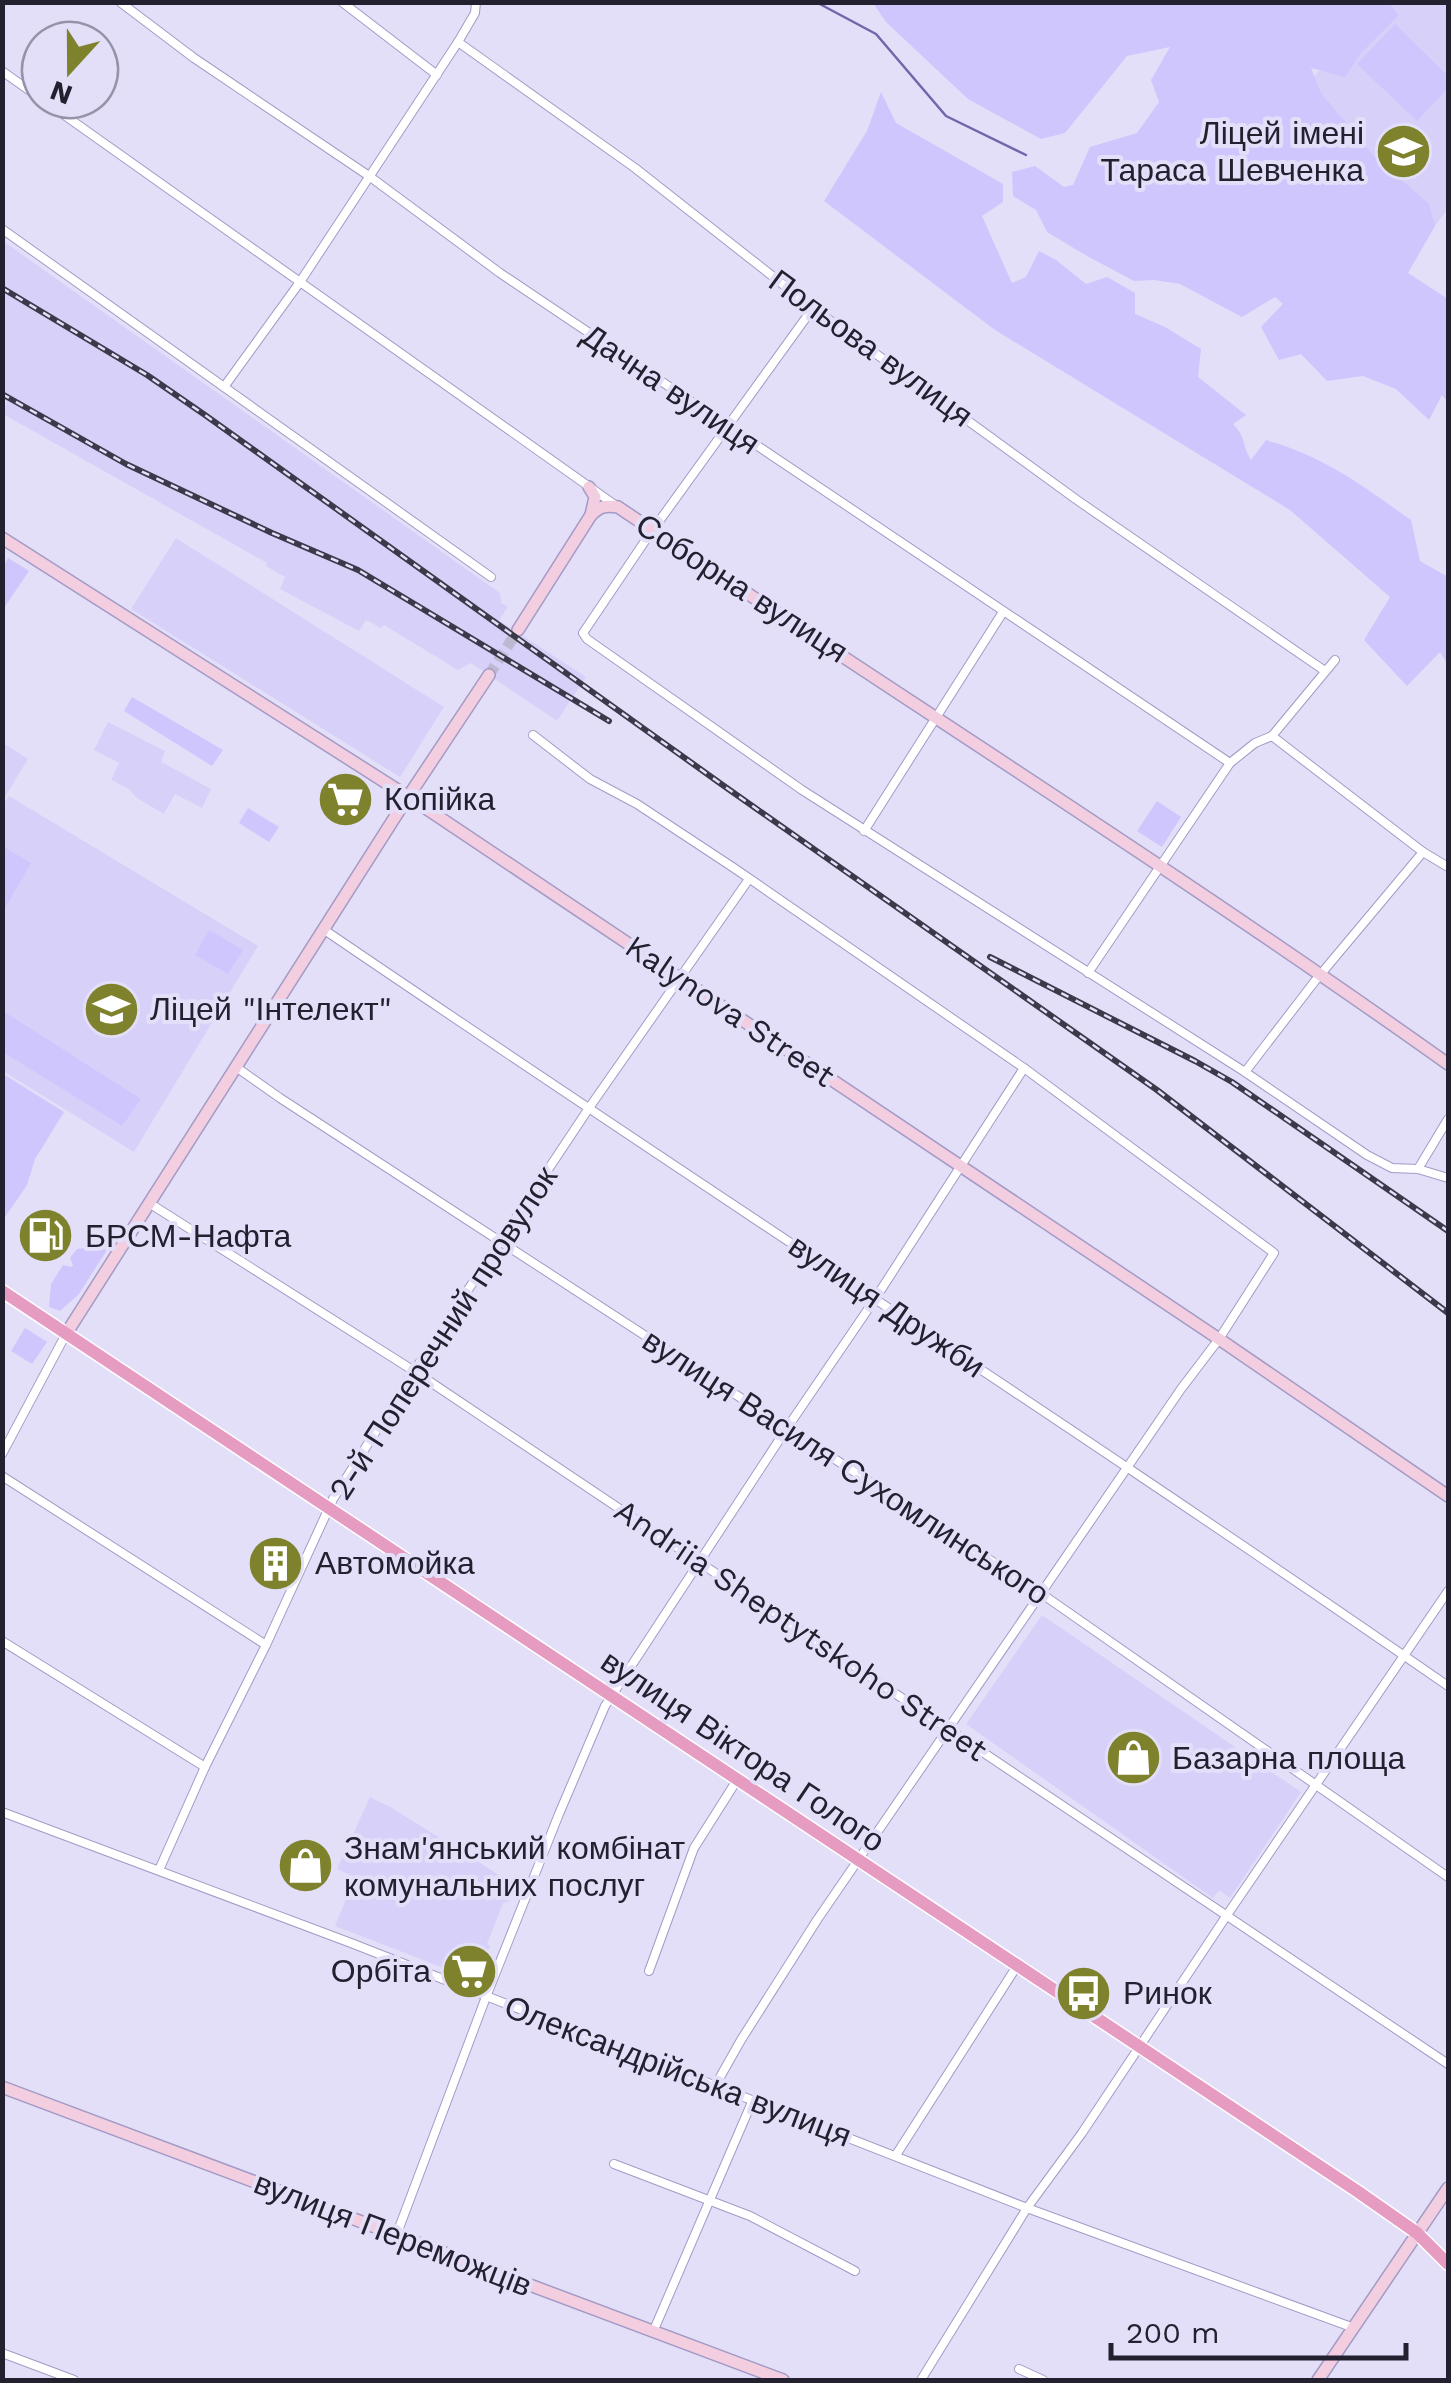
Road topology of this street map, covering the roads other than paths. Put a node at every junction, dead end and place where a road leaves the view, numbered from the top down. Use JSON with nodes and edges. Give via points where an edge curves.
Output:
{"nodes":[{"id":1,"x":120,"y":2,"type":"edge"},
{"id":2,"x":342,"y":2,"type":"edge"},
{"id":3,"x":476,"y":2,"type":"edge"},
{"id":4,"x":458,"y":42,"type":"junction"},
{"id":5,"x":437,"y":76,"type":"junction"},
{"id":6,"x":72,"y":120,"type":"edge"},
{"id":7,"x":370,"y":176,"type":"junction"},
{"id":8,"x":2,"y":230,"type":"edge"},
{"id":9,"x":300,"y":282,"type":"junction"},
{"id":10,"x":813,"y":308,"type":"junction"},
{"id":11,"x":224,"y":386,"type":"junction"},
{"id":12,"x":727,"y":428,"type":"junction"},
{"id":13,"x":589,"y":487,"type":"junction"},
{"id":14,"x":618,"y":508,"type":"junction"},
{"id":15,"x":591,"y":514,"type":"junction"},
{"id":16,"x":653,"y":531,"type":"junction"},
{"id":17,"x":2,"y":538,"type":"edge"},
{"id":18,"x":491,"y":577,"type":"dead end"},
{"id":19,"x":1003,"y":612,"type":"junction"},
{"id":20,"x":518,"y":630,"type":"tunnel mouth"},
{"id":21,"x":1335,"y":660,"type":"dead end"},
{"id":22,"x":1326,"y":671,"type":"junction"},
{"id":23,"x":488,"y":675,"type":"tunnel mouth"},
{"id":24,"x":937,"y":717,"type":"junction"},
{"id":25,"x":533,"y":735,"type":"dead end"},
{"id":26,"x":1272,"y":736,"type":"junction"},
{"id":27,"x":1230,"y":764,"type":"junction"},
{"id":28,"x":408,"y":796,"type":"junction"},
{"id":29,"x":864,"y":831,"type":"junction"},
{"id":30,"x":1423,"y":852,"type":"junction"},
{"id":31,"x":1160,"y":865,"type":"junction"},
{"id":32,"x":1448,"y":868,"type":"edge"},
{"id":33,"x":749,"y":878,"type":"junction"},
{"id":34,"x":323,"y":930,"type":"junction"},
{"id":35,"x":1088,"y":972,"type":"junction"},
{"id":36,"x":1321,"y":974,"type":"junction"},
{"id":37,"x":680,"y":977,"type":"junction"},
{"id":38,"x":1448,"y":1064,"type":"edge"},
{"id":39,"x":236,"y":1067,"type":"junction"},
{"id":40,"x":1024,"y":1068,"type":"junction"},
{"id":41,"x":1244,"y":1072,"type":"junction"},
{"id":42,"x":589,"y":1108,"type":"junction"},
{"id":43,"x":1448,"y":1119,"type":"edge"},
{"id":44,"x":961,"y":1167,"type":"junction"},
{"id":45,"x":1418,"y":1168,"type":"junction"},
{"id":46,"x":1448,"y":1178,"type":"edge"},
{"id":47,"x":149,"y":1203,"type":"junction"},
{"id":48,"x":501,"y":1242,"type":"junction"},
{"id":49,"x":2,"y":1291,"type":"edge"},
{"id":50,"x":875,"y":1299,"type":"junction"},
{"id":51,"x":66,"y":1334,"type":"junction"},
{"id":52,"x":1219,"y":1338,"type":"junction"},
{"id":53,"x":414,"y":1371,"type":"junction"},
{"id":54,"x":786,"y":1428,"type":"junction"},
{"id":55,"x":2,"y":1454,"type":"edge"},
{"id":56,"x":1129,"y":1468,"type":"junction"},
{"id":57,"x":2,"y":1476,"type":"edge"},
{"id":58,"x":1448,"y":1496,"type":"edge"},
{"id":59,"x":329,"y":1507,"type":"junction"},
{"id":60,"x":699,"y":1562,"type":"junction"},
{"id":61,"x":1448,"y":1591,"type":"edge"},
{"id":62,"x":1042,"y":1594,"type":"junction"},
{"id":63,"x":2,"y":1641,"type":"edge"},
{"id":64,"x":266,"y":1645,"type":"junction"},
{"id":65,"x":1403,"y":1656,"type":"junction"},
{"id":66,"x":1448,"y":1686,"type":"edge"},
{"id":67,"x":611,"y":1696,"type":"junction"},
{"id":68,"x":948,"y":1727,"type":"junction"},
{"id":69,"x":205,"y":1767,"type":"junction"},
{"id":70,"x":737,"y":1780,"type":"junction"},
{"id":71,"x":1317,"y":1784,"type":"junction"},
{"id":72,"x":2,"y":1812,"type":"edge"},
{"id":73,"x":858,"y":1862,"type":"junction"},
{"id":74,"x":159,"y":1870,"type":"junction"},
{"id":75,"x":1448,"y":1876,"type":"edge"},
{"id":76,"x":1227,"y":1915,"type":"junction"},
{"id":77,"x":1017,"y":1966,"type":"junction"},
{"id":78,"x":649,"y":1971,"type":"dead end"},
{"id":79,"x":486,"y":1996,"type":"junction"},
{"id":80,"x":1140,"y":2048,"type":"junction"},
{"id":81,"x":1448,"y":2064,"type":"edge"},
{"id":82,"x":2,"y":2086,"type":"edge"},
{"id":83,"x":715,"y":2086,"type":"junction"},
{"id":84,"x":752,"y":2102,"type":"junction"},
{"id":85,"x":896,"y":2156,"type":"junction"},
{"id":86,"x":614,"y":2164,"type":"dead end"},
{"id":87,"x":1448,"y":2188,"type":"edge"},
{"id":88,"x":709,"y":2202,"type":"junction"},
{"id":89,"x":1027,"y":2208,"type":"junction"},
{"id":90,"x":1418,"y":2233,"type":"junction"},
{"id":91,"x":396,"y":2236,"type":"junction"},
{"id":92,"x":1448,"y":2264,"type":"edge"},
{"id":93,"x":855,"y":2271,"type":"dead end"},
{"id":94,"x":1354,"y":2328,"type":"junction"},
{"id":95,"x":654,"y":2332,"type":"junction"},
{"id":96,"x":2,"y":2353,"type":"edge"},
{"id":97,"x":1019,"y":2368,"type":"dead end"},
{"id":98,"x":74,"y":2380,"type":"edge"},
{"id":99,"x":784,"y":2380,"type":"edge"},
{"id":100,"x":921,"y":2380,"type":"edge"},
{"id":101,"x":1043,"y":2380,"type":"edge"},
{"id":102,"x":1318,"y":2380,"type":"edge"}],
"edges":[{"from":1,"to":7,"type":"street","name":"Дачна вулиця"},
{"from":2,"to":5,"type":"street"},
{"from":3,"to":4,"type":"street"},
{"from":4,"to":5,"type":"street"},
{"from":4,"to":10,"type":"street","name":"Польова вулиця","via":[[636,168]]},
{"from":5,"to":7,"type":"street"},
{"from":6,"to":9,"type":"street","name":"Соборна вулиця"},
{"from":7,"to":9,"type":"street"},
{"from":7,"to":12,"type":"street","name":"Дачна вулиця"},
{"from":8,"to":11,"type":"street"},
{"from":9,"to":11,"type":"street"},
{"from":9,"to":13,"type":"street","name":"Соборна вулиця"},
{"from":10,"to":12,"type":"street"},
{"from":10,"to":22,"type":"street","name":"Польова вулиця"},
{"from":11,"to":18,"type":"street"},
{"from":12,"to":16,"type":"street"},
{"from":12,"to":19,"type":"street","name":"Дачна вулиця"},
{"from":13,"to":14,"type":"street","name":"Соборна вулиця"},
{"from":13,"to":15,"type":"street","via":[[595,497]]},
{"from":14,"to":15,"type":"street"},
{"from":14,"to":16,"type":"street","name":"Соборна вулиця"},
{"from":15,"to":20,"type":"street"},
{"from":16,"to":24,"type":"street","name":"Соборна вулиця"},
{"from":16,"to":29,"type":"street","via":[[583,633],[587,639]]},
{"from":17,"to":28,"type":"street","name":"Kalynova Street"},
{"from":19,"to":24,"type":"street"},
{"from":19,"to":27,"type":"street","name":"Дачна вулиця"},
{"from":21,"to":22,"type":"street"},
{"from":22,"to":26,"type":"street"},
{"from":23,"to":28,"type":"street"},
{"from":24,"to":29,"type":"street"},
{"from":24,"to":31,"type":"street","name":"Соборна вулиця"},
{"from":25,"to":33,"type":"street","via":[[590,779]]},
{"from":26,"to":27,"type":"street"},
{"from":26,"to":30,"type":"street"},
{"from":27,"to":31,"type":"street"},
{"from":28,"to":34,"type":"street"},
{"from":28,"to":37,"type":"street","name":"Kalynova Street"},
{"from":29,"to":35,"type":"street"},
{"from":30,"to":32,"type":"street"},
{"from":30,"to":36,"type":"street"},
{"from":31,"to":35,"type":"street"},
{"from":31,"to":36,"type":"street","name":"Соборна вулиця"},
{"from":33,"to":37,"type":"street","name":"2-й Поперечний провулок"},
{"from":33,"to":40,"type":"street"},
{"from":34,"to":39,"type":"street"},
{"from":34,"to":42,"type":"street","name":"вулиця Дружби"},
{"from":35,"to":41,"type":"street"},
{"from":36,"to":38,"type":"street","name":"Соборна вулиця"},
{"from":36,"to":41,"type":"street"},
{"from":37,"to":42,"type":"street","name":"2-й Поперечний провулок"},
{"from":37,"to":44,"type":"street","name":"Kalynova Street"},
{"from":39,"to":47,"type":"street"},
{"from":39,"to":48,"type":"street","name":"вулиця Василя Сухомлинського"},
{"from":40,"to":44,"type":"street"},
{"from":40,"to":52,"type":"street","via":[[1274,1253]]},
{"from":41,"to":45,"type":"street","via":[[1367,1155],[1392,1168]]},
{"from":42,"to":48,"type":"street","name":"2-й Поперечний провулок"},
{"from":42,"to":50,"type":"street","name":"вулиця Дружби"},
{"from":43,"to":45,"type":"street"},
{"from":44,"to":50,"type":"street"},
{"from":44,"to":52,"type":"street","name":"Kalynova Street"},
{"from":45,"to":46,"type":"street"},
{"from":47,"to":51,"type":"street"},
{"from":47,"to":53,"type":"street","name":"Andriia Sheptytskoho Street"},
{"from":48,"to":53,"type":"street","name":"2-й Поперечний провулок"},
{"from":48,"to":54,"type":"street","name":"вулиця Василя Сухомлинського"},
{"from":49,"to":51,"type":"main road","name":"вулиця Віктора Голого"},
{"from":50,"to":54,"type":"street"},
{"from":50,"to":56,"type":"street","name":"вулиця Дружби"},
{"from":51,"to":55,"type":"street"},
{"from":51,"to":59,"type":"main road","name":"вулиця Віктора Голого"},
{"from":52,"to":56,"type":"street"},
{"from":52,"to":58,"type":"street","name":"Kalynova Street"},
{"from":53,"to":59,"type":"street","name":"2-й Поперечний провулок"},
{"from":53,"to":60,"type":"street","name":"Andriia Sheptytskoho Street"},
{"from":54,"to":60,"type":"street"},
{"from":54,"to":62,"type":"street","name":"вулиця Василя Сухомлинського"},
{"from":56,"to":62,"type":"street"},
{"from":56,"to":65,"type":"street","name":"вулиця Дружби"},
{"from":57,"to":64,"type":"street"},
{"from":59,"to":64,"type":"street","name":"2-й Поперечний провулок"},
{"from":59,"to":67,"type":"main road","name":"вулиця Віктора Голого"},
{"from":60,"to":67,"type":"street"},
{"from":60,"to":68,"type":"street","name":"Andriia Sheptytskoho Street"},
{"from":61,"to":65,"type":"street"},
{"from":62,"to":68,"type":"street"},
{"from":62,"to":71,"type":"street","name":"вулиця Василя Сухомлинського"},
{"from":63,"to":69,"type":"street"},
{"from":64,"to":69,"type":"street","name":"2-й Поперечний провулок"},
{"from":65,"to":66,"type":"street","name":"вулиця Дружби"},
{"from":65,"to":71,"type":"street"},
{"from":67,"to":70,"type":"main road","name":"вулиця Віктора Голого"},
{"from":67,"to":79,"type":"street"},
{"from":68,"to":73,"type":"street"},
{"from":68,"to":76,"type":"street","name":"Andriia Sheptytskoho Street"},
{"from":69,"to":74,"type":"street","name":"2-й Поперечний провулок"},
{"from":70,"to":73,"type":"main road","name":"вулиця Віктора Голого"},
{"from":70,"to":78,"type":"street","via":[[694,1848]]},
{"from":71,"to":75,"type":"street","name":"вулиця Василя Сухомлинського"},
{"from":71,"to":76,"type":"street"},
{"from":72,"to":74,"type":"street","name":"Олександрійська вулиця"},
{"from":73,"to":77,"type":"main road","name":"вулиця Віктора Голого"},
{"from":73,"to":83,"type":"street"},
{"from":74,"to":79,"type":"street","name":"Олександрійська вулиця"},
{"from":76,"to":80,"type":"street"},
{"from":76,"to":81,"type":"street","name":"Andriia Sheptytskoho Street"},
{"from":77,"to":80,"type":"main road","name":"вулиця Віктора Голого"},
{"from":77,"to":85,"type":"street"},
{"from":79,"to":83,"type":"street","name":"Олександрійська вулиця"},
{"from":79,"to":91,"type":"street"},
{"from":80,"to":89,"type":"street"},
{"from":80,"to":90,"type":"main road","name":"вулиця Віктора Голого"},
{"from":82,"to":91,"type":"street","name":"вулиця Переможців"},
{"from":83,"to":84,"type":"street","name":"Олександрійська вулиця"},
{"from":84,"to":85,"type":"street","name":"Олександрійська вулиця"},
{"from":84,"to":88,"type":"street"},
{"from":85,"to":89,"type":"street","name":"Олександрійська вулиця"},
{"from":86,"to":88,"type":"street"},
{"from":87,"to":90,"type":"street"},
{"from":88,"to":93,"type":"street"},
{"from":88,"to":95,"type":"street"},
{"from":89,"to":94,"type":"street","name":"Олександрійська вулиця"},
{"from":89,"to":100,"type":"street"},
{"from":90,"to":92,"type":"main road","name":"вулиця Віктора Голого"},
{"from":90,"to":94,"type":"street"},
{"from":91,"to":95,"type":"street","name":"вулиця Переможців"},
{"from":94,"to":102,"type":"street"},
{"from":95,"to":99,"type":"street","name":"вулиця Переможців"},
{"from":96,"to":98,"type":"street"},
{"from":97,"to":101,"type":"street"}]}
